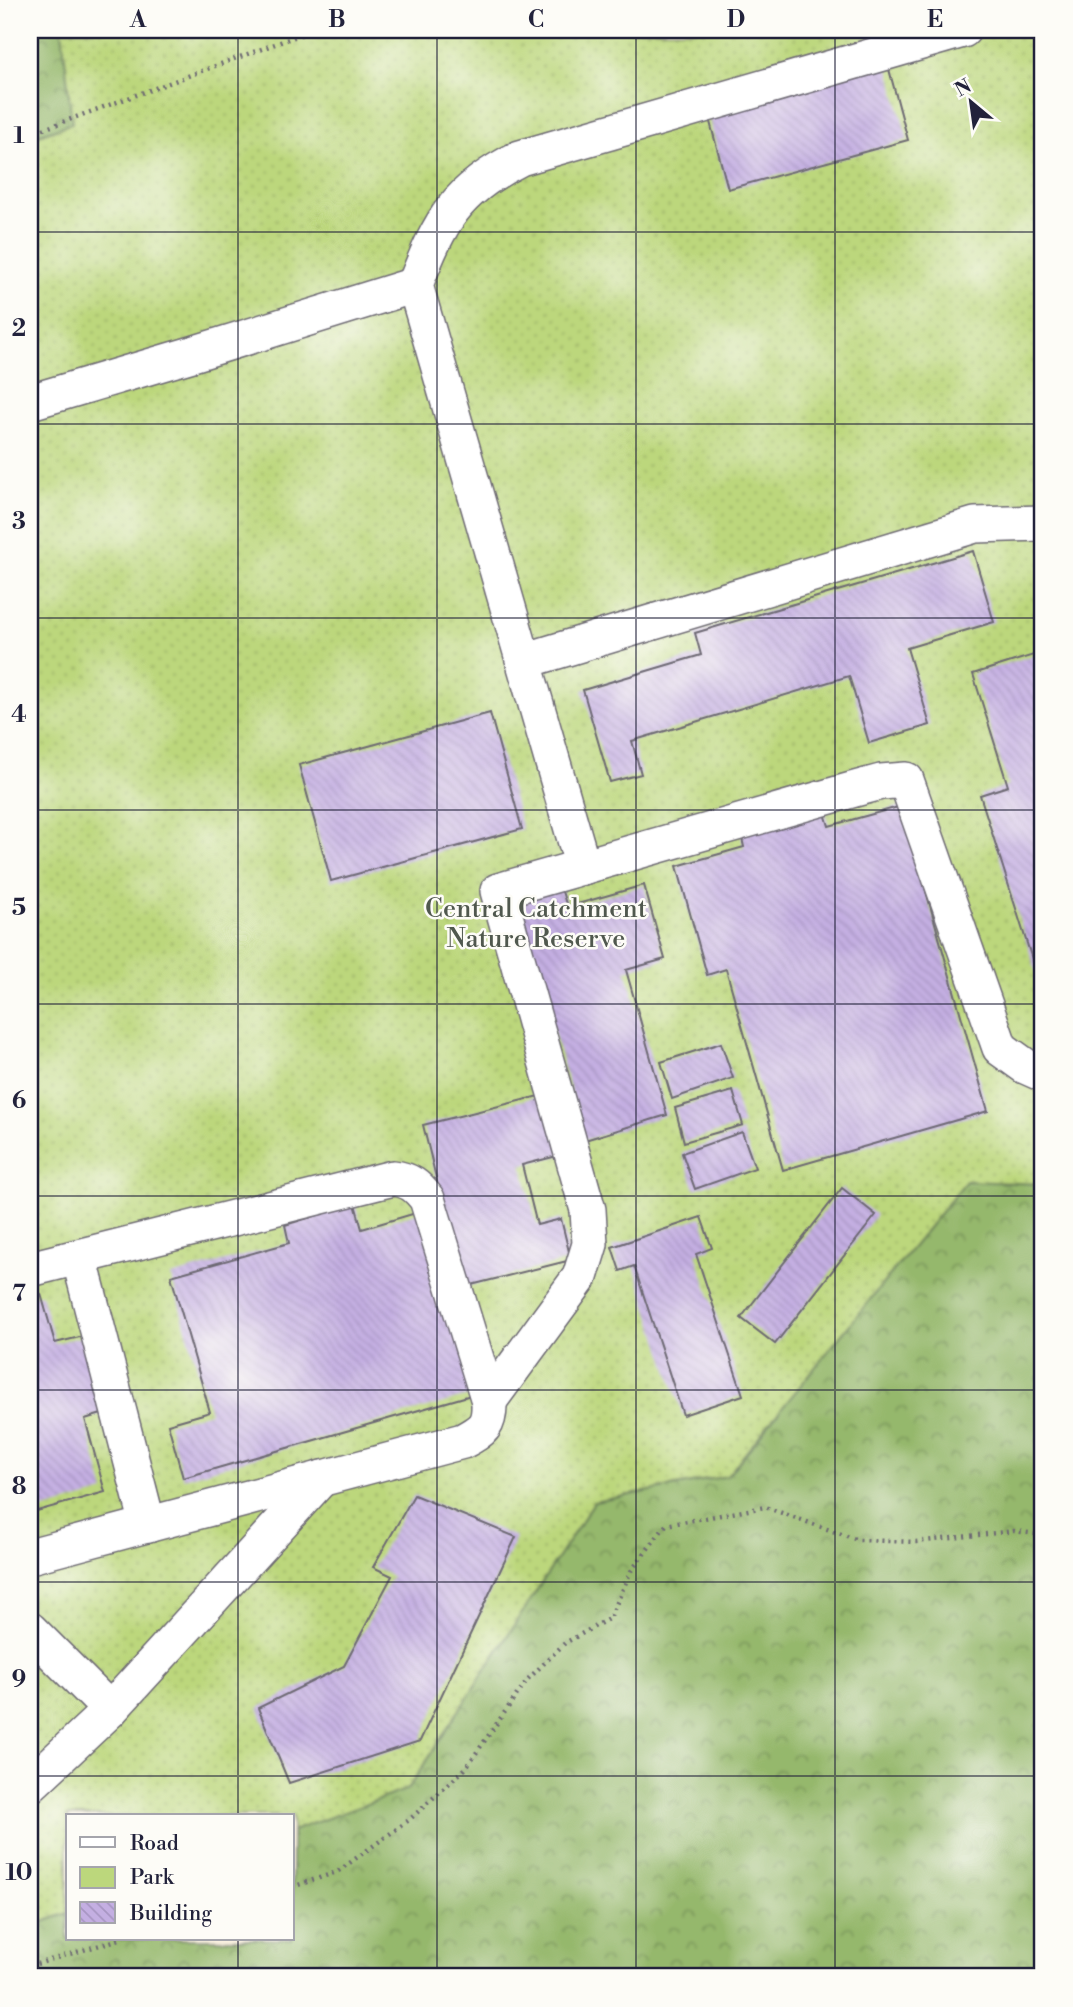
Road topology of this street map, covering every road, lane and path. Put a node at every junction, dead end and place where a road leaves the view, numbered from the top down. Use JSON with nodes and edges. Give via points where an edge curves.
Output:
{"nodes":[{"id":1,"x":376,"y":30,"type":"edge"},
{"id":2,"x":963,"y":30,"type":"edge"},
{"id":3,"x":30,"y":134,"type":"edge"},
{"id":4,"x":415,"y":285,"type":"junction"},
{"id":5,"x":30,"y":401,"type":"edge"},
{"id":6,"x":1043,"y":523,"type":"edge"},
{"id":7,"x":524,"y":661,"type":"junction"},
{"id":8,"x":583,"y":867,"type":"junction"},
{"id":9,"x":1043,"y":1074,"type":"edge"},
{"id":10,"x":79,"y":1257,"type":"junction"},
{"id":11,"x":30,"y":1269,"type":"edge"},
{"id":12,"x":489,"y":1401,"type":"junction"},
{"id":13,"x":322,"y":1478,"type":"junction"},
{"id":14,"x":148,"y":1525,"type":"junction"},
{"id":15,"x":1043,"y":1535,"type":"edge"},
{"id":16,"x":30,"y":1556,"type":"edge"},
{"id":17,"x":30,"y":1630,"type":"edge"},
{"id":18,"x":110,"y":1710,"type":"junction"},
{"id":19,"x":30,"y":1785,"type":"edge"},
{"id":20,"x":294,"y":1886,"type":"edge"},
{"id":21,"x":117,"y":1940,"type":"edge"},
{"id":22,"x":30,"y":1966,"type":"edge"}],
"edges":[{"from":1,"to":3,"type":"path","via":[[305,33]]},
{"from":2,"to":4,"type":"lane","via":[[520,158],[493,171],[449,212],[432,240]]},
{"from":4,"to":5,"type":"lane"},
{"from":4,"to":7,"type":"lane"},
{"from":6,"to":7,"type":"lane","via":[[975,525]]},
{"from":7,"to":8,"type":"lane"},
{"from":8,"to":9,"type":"lane","via":[[855,789],[906,780],[1000,1048]]},
{"from":8,"to":12,"type":"lane","via":[[498,891],[588,1210],[590,1244],[580,1276]]},
{"from":10,"to":11,"type":"lane"},
{"from":10,"to":12,"type":"lane","via":[[393,1178],[407,1180],[427,1199]]},
{"from":10,"to":14,"type":"lane"},
{"from":12,"to":13,"type":"lane","via":[[490,1417],[481,1431],[463,1441]]},
{"from":13,"to":14,"type":"lane"},
{"from":13,"to":18,"type":"lane"},
{"from":14,"to":16,"type":"lane"},
{"from":15,"to":20,"type":"path","via":[[1014,1531],[916,1542],[858,1540],[765,1507],[666,1525],[631,1572],[610,1618],[565,1643],[528,1679],[465,1769],[409,1820],[337,1872]]},
{"from":17,"to":18,"type":"lane"},
{"from":18,"to":19,"type":"lane"},
{"from":21,"to":22,"type":"path"}]}
